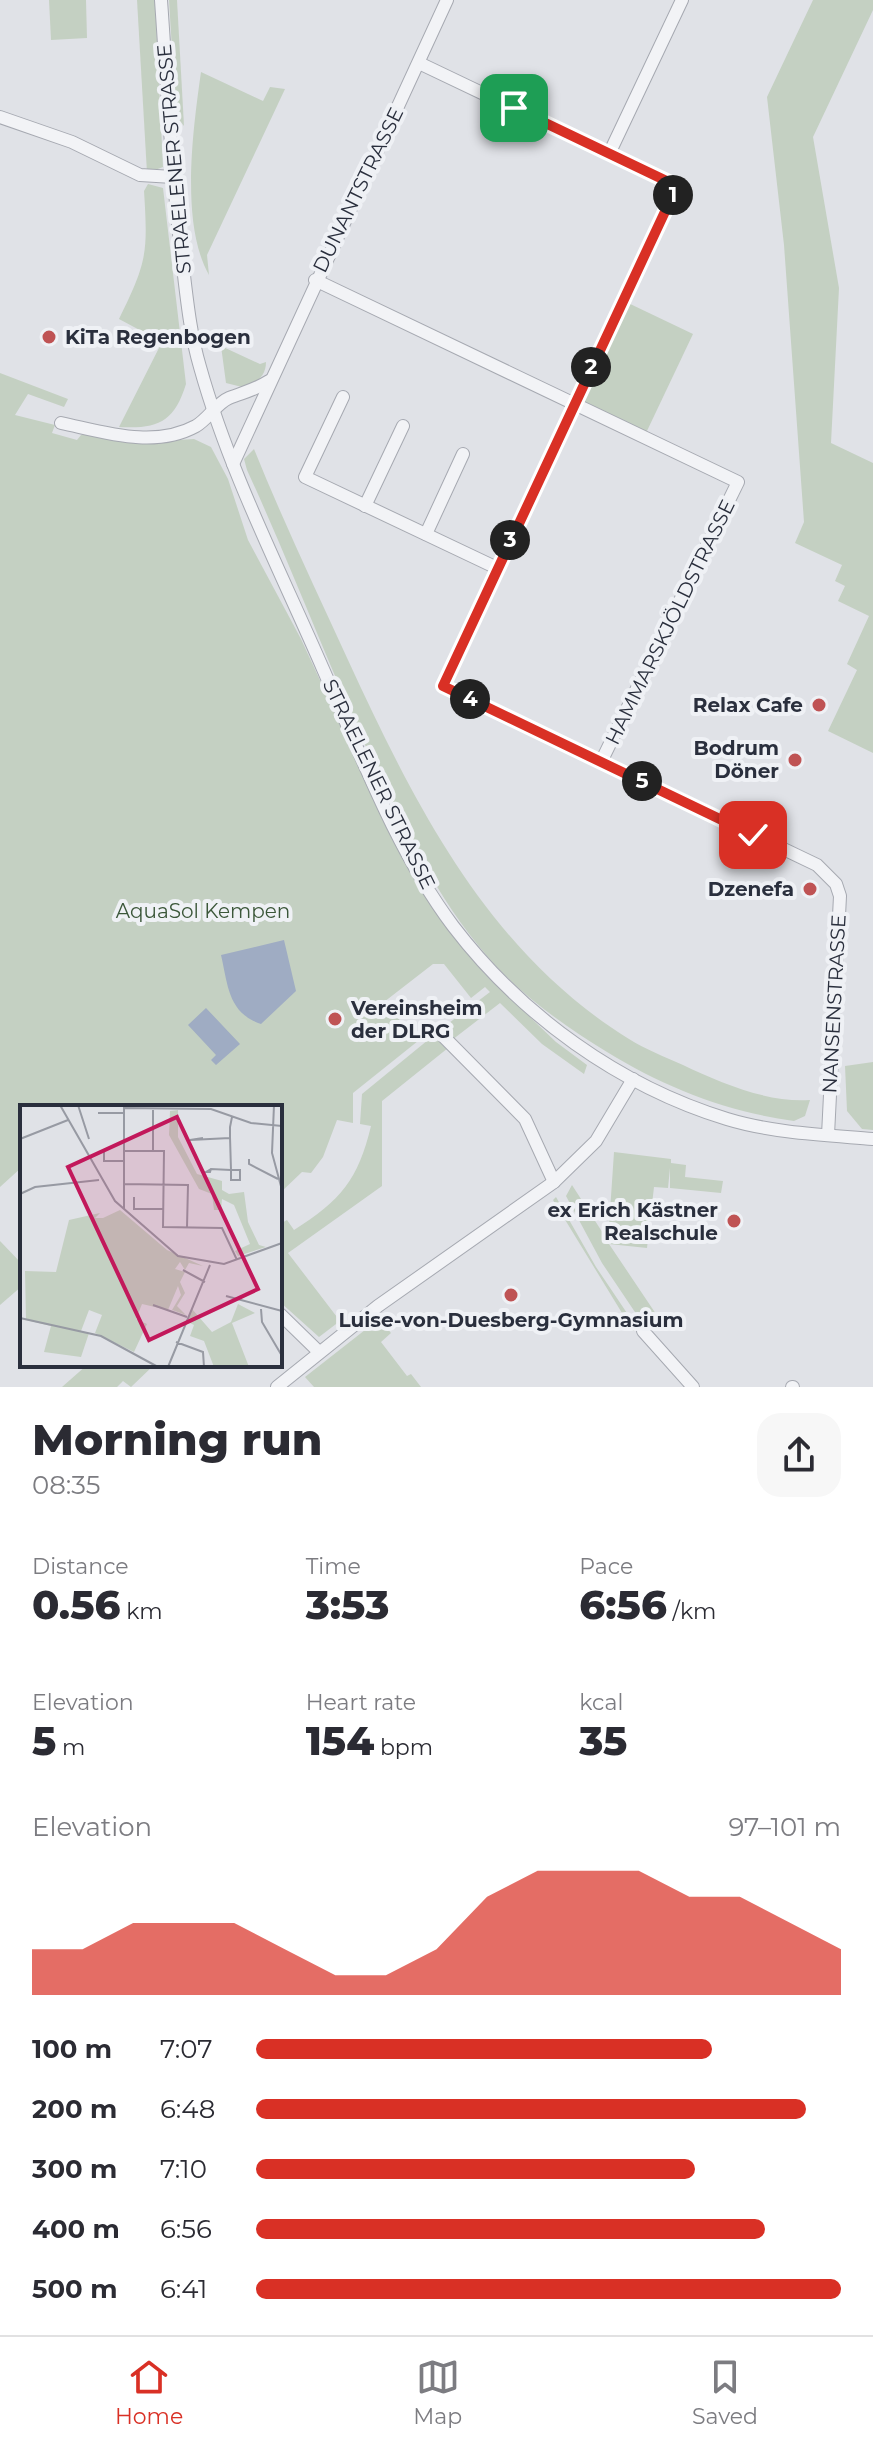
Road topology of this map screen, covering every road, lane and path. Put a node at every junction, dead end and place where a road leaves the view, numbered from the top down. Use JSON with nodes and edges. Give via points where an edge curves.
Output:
{"nodes":[{"id":1,"x":161,"y":0,"type":"edge"},
{"id":2,"x":447,"y":0,"type":"edge"},
{"id":3,"x":682,"y":0,"type":"edge"},
{"id":4,"x":419,"y":63,"type":"junction"},
{"id":5,"x":0,"y":117,"type":"edge"},
{"id":6,"x":609,"y":154,"type":"junction"},
{"id":7,"x":173,"y":177,"type":"junction"},
{"id":8,"x":315,"y":280,"type":"junction"},
{"id":9,"x":269,"y":381,"type":"junction"},
{"id":10,"x":343,"y":397,"type":"dead end"},
{"id":11,"x":574,"y":404,"type":"junction"},
{"id":12,"x":214,"y":411,"type":"junction"},
{"id":13,"x":61,"y":423,"type":"dead end"},
{"id":14,"x":403,"y":426,"type":"dead end"},
{"id":15,"x":463,"y":454,"type":"dead end"},
{"id":16,"x":233,"y":464,"type":"junction"},
{"id":17,"x":365,"y":506,"type":"junction"},
{"id":18,"x":426,"y":534,"type":"junction"},
{"id":19,"x":497,"y":568,"type":"junction"},
{"id":20,"x":601,"y":762,"type":"junction"},
{"id":21,"x":437,"y":1030,"type":"dead end"},
{"id":22,"x":633,"y":1079,"type":"junction"},
{"id":23,"x":828,"y":1135,"type":"junction"},
{"id":24,"x":873,"y":1139,"type":"edge"},
{"id":25,"x":554,"y":1182,"type":"junction"},
{"id":26,"x":282,"y":1316,"type":"edge"},
{"id":27,"x":643,"y":1331,"type":"dead end"},
{"id":28,"x":319,"y":1352,"type":"junction"},
{"id":29,"x":277,"y":1387,"type":"edge"},
{"id":30,"x":693,"y":1387,"type":"edge"}],
"edges":[{"from":1,"to":7,"type":"street","name":"STRAELENER STRASSE"},
{"from":2,"to":4,"type":"street","name":"DUNANTSTRASSE"},
{"from":3,"to":6,"type":"street"},
{"from":4,"to":6,"type":"street"},
{"from":4,"to":8,"type":"street","name":"DUNANTSTRASSE"},
{"from":5,"to":7,"type":"street","via":[[72,142],[140,175]]},
{"from":6,"to":11,"type":"street","via":[[677,186]]},
{"from":7,"to":12,"type":"street","name":"STRAELENER STRASSE","via":[[195,345]]},
{"from":8,"to":9,"type":"street","name":"DUNANTSTRASSE"},
{"from":8,"to":11,"type":"street"},
{"from":9,"to":12,"type":"street","via":[[251,393],[227,398]]},
{"from":9,"to":16,"type":"street","name":"DUNANTSTRASSE"},
{"from":10,"to":17,"type":"street","via":[[305,477]]},
{"from":11,"to":19,"type":"street"},
{"from":11,"to":20,"type":"street","name":"HAMMARSKJÖLDSTRASSE","via":[[738,482]]},
{"from":12,"to":13,"type":"street","via":[[196,426],[146,438]]},
{"from":12,"to":16,"type":"street","name":"STRAELENER STRASSE"},
{"from":14,"to":17,"type":"street"},
{"from":15,"to":18,"type":"street"},
{"from":16,"to":22,"type":"street","name":"STRAELENER STRASSE","via":[[391,817],[452,924],[506,986],[548,1023]]},
{"from":17,"to":18,"type":"street"},
{"from":18,"to":19,"type":"street"},
{"from":19,"to":20,"type":"street","name":"NANSENSTRASSE","via":[[443,686]]},
{"from":20,"to":23,"type":"street","name":"NANSENSTRASSE","via":[[817,865],[836,884],[840,896]]},
{"from":21,"to":25,"type":"street","via":[[525,1119]]},
{"from":22,"to":23,"type":"street","name":"STRAELENER STRASSE","via":[[729,1119]]},
{"from":22,"to":25,"type":"street","via":[[596,1141]]},
{"from":23,"to":24,"type":"street","name":"STRAELENER STRASSE"},
{"from":25,"to":28,"type":"street"},
{"from":26,"to":28,"type":"street"},
{"from":27,"to":30,"type":"street"},
{"from":28,"to":29,"type":"street"}]}
